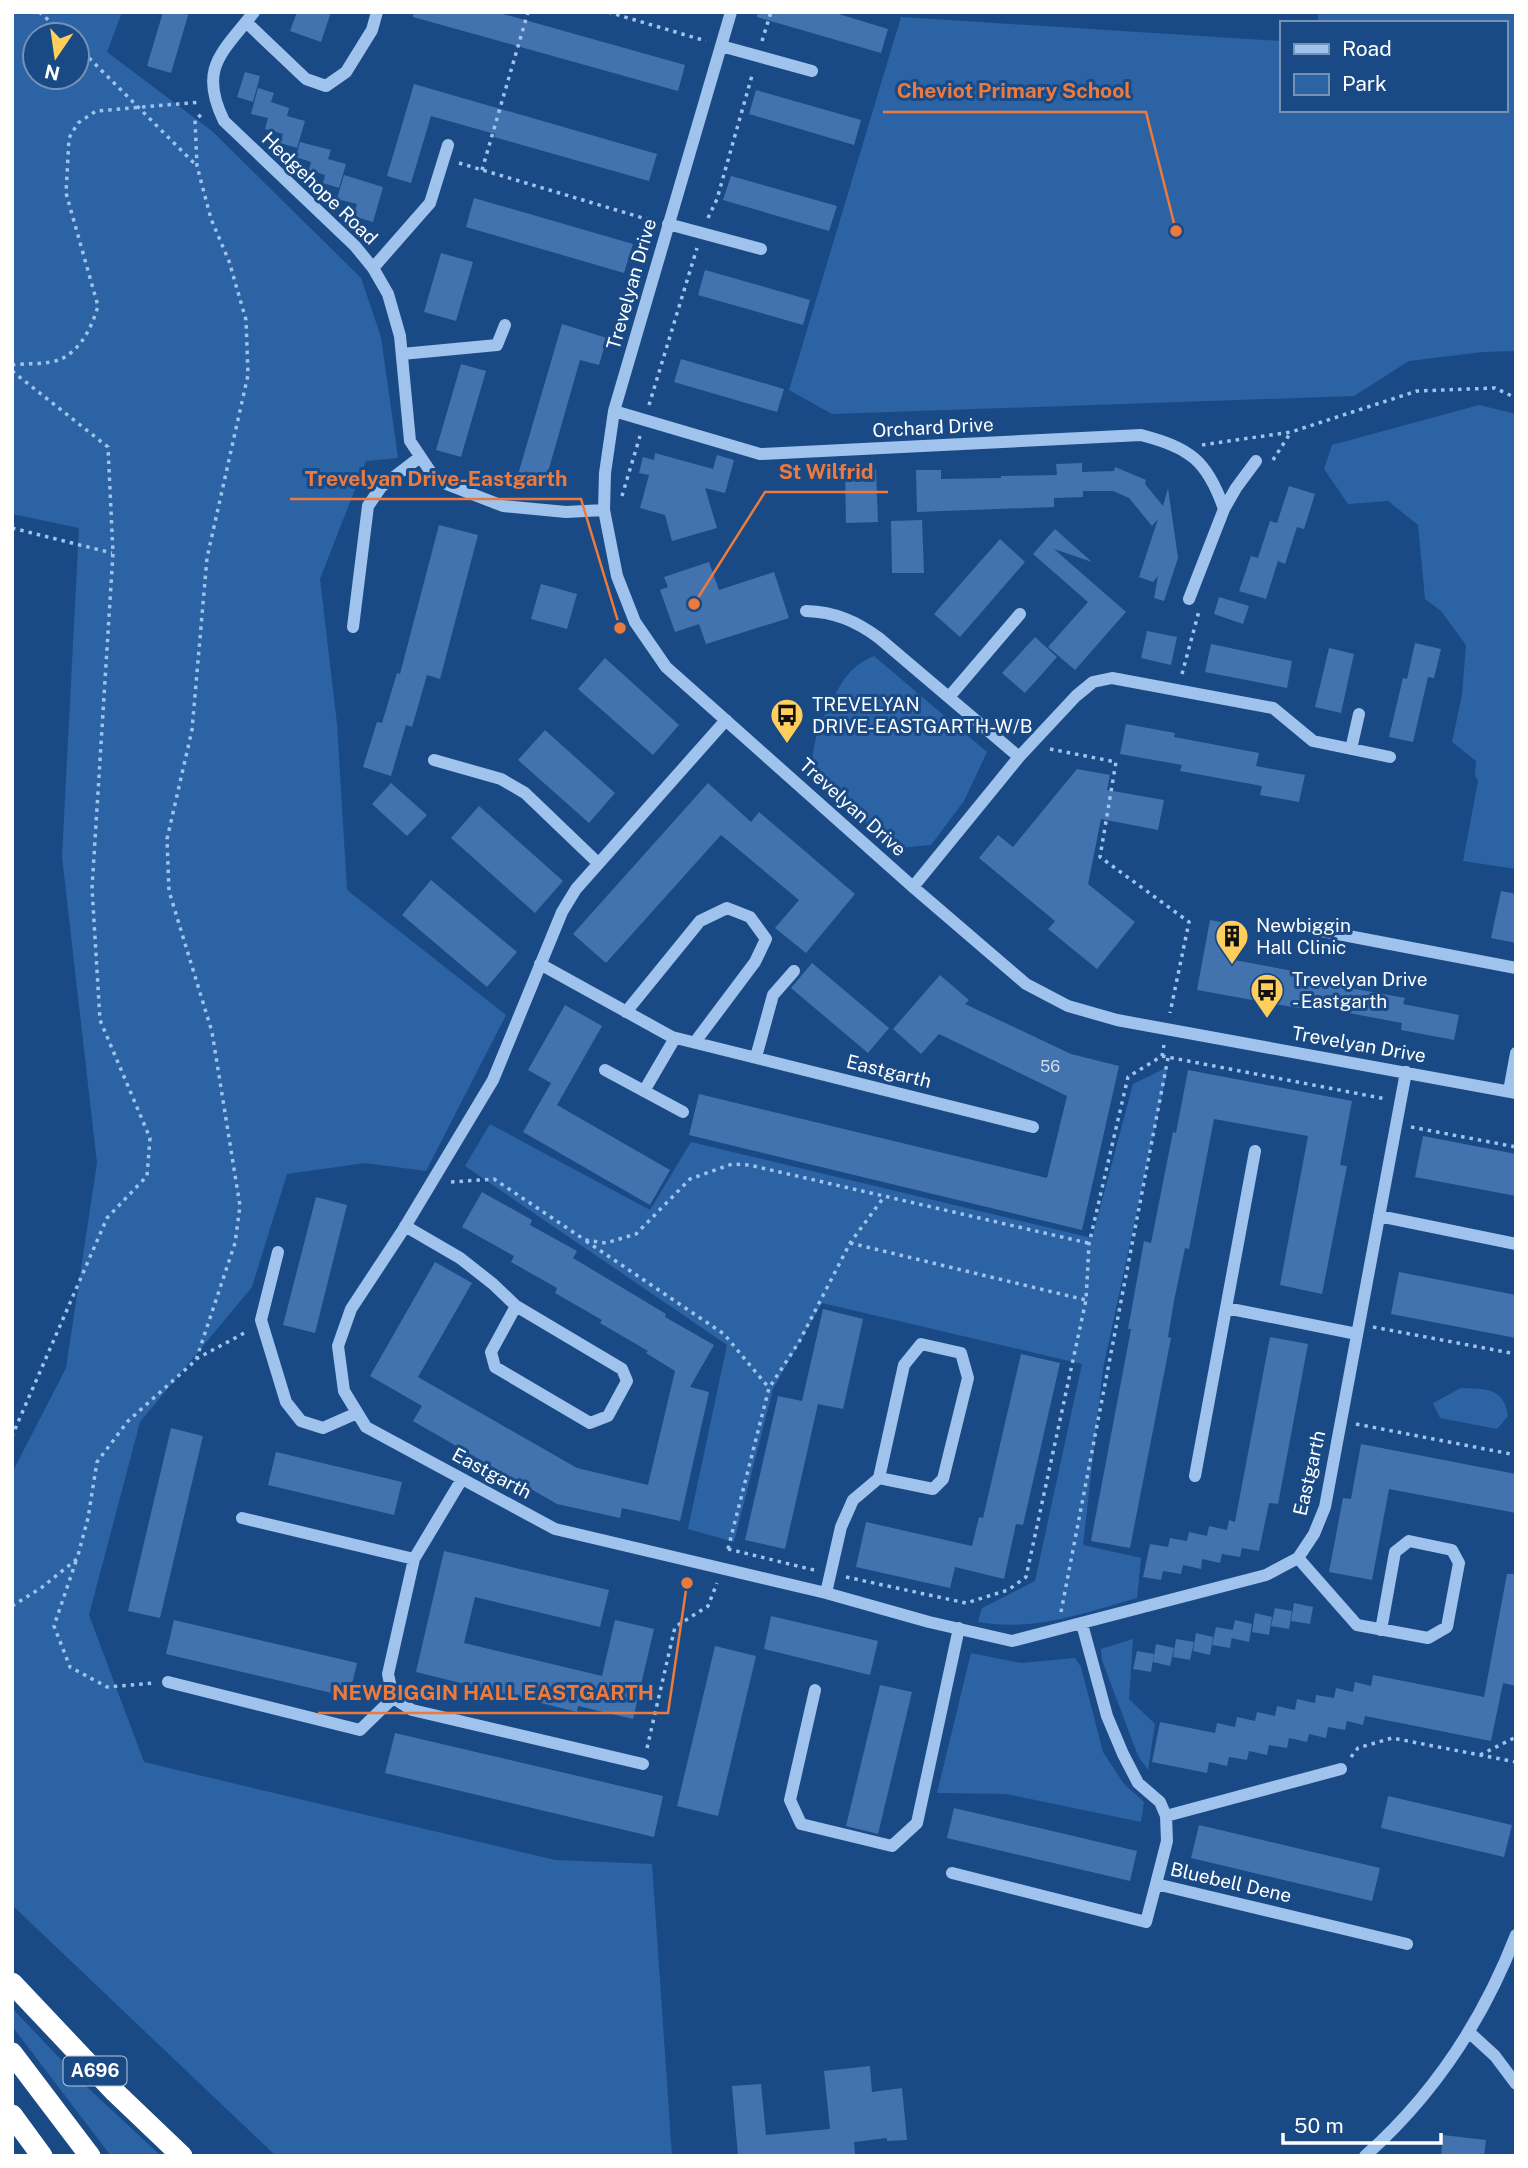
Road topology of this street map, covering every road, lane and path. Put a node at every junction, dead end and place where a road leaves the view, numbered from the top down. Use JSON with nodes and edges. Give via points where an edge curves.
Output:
{"nodes":[{"id":1,"x":377,"y":12,"type":"edge"},
{"id":2,"x":528,"y":12,"type":"edge"},
{"id":3,"x":608,"y":12,"type":"edge"},
{"id":4,"x":731,"y":12,"type":"edge"},
{"id":5,"x":771,"y":12,"type":"edge"},
{"id":6,"x":250,"y":17,"type":"edge"},
{"id":7,"x":721,"y":46,"type":"junction"},
{"id":8,"x":758,"y":56,"type":"junction"},
{"id":9,"x":91,"y":60,"type":"edge"},
{"id":10,"x":812,"y":71,"type":"dead end"},
{"id":11,"x":214,"y":101,"type":"junction"},
{"id":12,"x":139,"y":108,"type":"junction"},
{"id":13,"x":448,"y":145,"type":"dead end"},
{"id":14,"x":443,"y":159,"type":"junction"},
{"id":15,"x":197,"y":166,"type":"junction"},
{"id":16,"x":482,"y":170,"type":"junction"},
{"id":17,"x":668,"y":225,"type":"junction"},
{"id":18,"x":702,"y":233,"type":"junction"},
{"id":19,"x":761,"y":249,"type":"dead end"},
{"id":20,"x":373,"y":268,"type":"junction"},
{"id":21,"x":505,"y":325,"type":"dead end"},
{"id":22,"x":402,"y":354,"type":"junction"},
{"id":23,"x":12,"y":365,"type":"edge"},
{"id":24,"x":12,"y":371,"type":"edge"},
{"id":25,"x":1516,"y":398,"type":"edge"},
{"id":26,"x":614,"y":411,"type":"junction"},
{"id":27,"x":645,"y":420,"type":"junction"},
{"id":28,"x":1291,"y":432,"type":"junction"},
{"id":29,"x":1180,"y":448,"type":"junction"},
{"id":30,"x":420,"y":457,"type":"junction"},
{"id":31,"x":1256,"y":461,"type":"dead end"},
{"id":32,"x":1271,"y":464,"type":"dead end"},
{"id":33,"x":1224,"y":509,"type":"junction"},
{"id":34,"x":604,"y":510,"type":"junction"},
{"id":35,"x":12,"y":528,"type":"edge"},
{"id":36,"x":113,"y":553,"type":"junction"},
{"id":37,"x":1195,"y":602,"type":"joint"},
{"id":38,"x":806,"y":611,"type":"dead end"},
{"id":39,"x":1020,"y":614,"type":"dead end"},
{"id":40,"x":352,"y":627,"type":"dead end"},
{"id":41,"x":1178,"y":690,"type":"junction"},
{"id":42,"x":949,"y":697,"type":"junction"},
{"id":43,"x":1359,"y":714,"type":"dead end"},
{"id":44,"x":726,"y":720,"type":"junction"},
{"id":45,"x":1029,"y":745,"type":"junction"},
{"id":46,"x":1351,"y":749,"type":"junction"},
{"id":47,"x":1019,"y":757,"type":"junction"},
{"id":48,"x":1390,"y":757,"type":"dead end"},
{"id":49,"x":434,"y":760,"type":"dead end"},
{"id":50,"x":598,"y":863,"type":"junction"},
{"id":51,"x":913,"y":887,"type":"junction"},
{"id":52,"x":1317,"y":930,"type":"dead end"},
{"id":53,"x":540,"y":964,"type":"junction"},
{"id":54,"x":1516,"y":968,"type":"edge"},
{"id":55,"x":794,"y":971,"type":"dead end"},
{"id":56,"x":626,"y":1012,"type":"junction"},
{"id":57,"x":1167,"y":1028,"type":"junction"},
{"id":58,"x":675,"y":1038,"type":"junction"},
{"id":59,"x":695,"y":1042,"type":"junction"},
{"id":60,"x":1516,"y":1053,"type":"edge"},
{"id":61,"x":1162,"y":1056,"type":"junction"},
{"id":62,"x":756,"y":1057,"type":"junction"},
{"id":63,"x":1168,"y":1058,"type":"junction"},
{"id":64,"x":605,"y":1070,"type":"dead end"},
{"id":65,"x":1406,"y":1072,"type":"junction"},
{"id":66,"x":644,"y":1091,"type":"junction"},
{"id":67,"x":1512,"y":1092,"type":"edge"},
{"id":68,"x":683,"y":1112,"type":"dead end"},
{"id":69,"x":1396,"y":1124,"type":"junction"},
{"id":70,"x":1033,"y":1127,"type":"dead end"},
{"id":71,"x":1516,"y":1147,"type":"edge"},
{"id":72,"x":1255,"y":1151,"type":"dead end"},
{"id":73,"x":431,"y":1183,"type":"junction"},
{"id":74,"x":884,"y":1197,"type":"junction"},
{"id":75,"x":1379,"y":1216,"type":"junction"},
{"id":76,"x":405,"y":1226,"type":"junction"},
{"id":77,"x":585,"y":1240,"type":"junction"},
{"id":78,"x":850,"y":1243,"type":"junction"},
{"id":79,"x":1089,"y":1244,"type":"junction"},
{"id":80,"x":1516,"y":1244,"type":"edge"},
{"id":81,"x":278,"y":1252,"type":"dead end"},
{"id":82,"x":1086,"y":1300,"type":"junction"},
{"id":83,"x":516,"y":1306,"type":"junction"},
{"id":84,"x":1226,"y":1308,"type":"junction"},
{"id":85,"x":262,"y":1324,"type":"junction"},
{"id":86,"x":1358,"y":1330,"type":"junction"},
{"id":87,"x":1516,"y":1354,"type":"edge"},
{"id":88,"x":196,"y":1360,"type":"junction"},
{"id":89,"x":769,"y":1388,"type":"junction"},
{"id":90,"x":357,"y":1413,"type":"junction"},
{"id":91,"x":1340,"y":1422,"type":"junction"},
{"id":92,"x":12,"y":1436,"type":"edge"},
{"id":93,"x":1516,"y":1455,"type":"edge"},
{"id":94,"x":1195,"y":1476,"type":"dead end"},
{"id":95,"x":879,"y":1478,"type":"junction"},
{"id":96,"x":462,"y":1479,"type":"junction"},
{"id":97,"x":242,"y":1518,"type":"dead end"},
{"id":98,"x":728,"y":1549,"type":"junction"},
{"id":99,"x":1298,"y":1558,"type":"junction"},
{"id":100,"x":77,"y":1559,"type":"junction"},
{"id":101,"x":414,"y":1559,"type":"junction"},
{"id":102,"x":723,"y":1569,"type":"junction"},
{"id":103,"x":830,"y":1574,"type":"junction"},
{"id":104,"x":826,"y":1593,"type":"junction"},
{"id":105,"x":12,"y":1606,"type":"edge"},
{"id":106,"x":1082,"y":1624,"type":"junction"},
{"id":107,"x":959,"y":1628,"type":"junction"},
{"id":108,"x":1058,"y":1630,"type":"junction"},
{"id":109,"x":1381,"y":1630,"type":"junction"},
{"id":110,"x":168,"y":1682,"type":"joint"},
{"id":111,"x":815,"y":1690,"type":"dead end"},
{"id":112,"x":393,"y":1698,"type":"junction"},
{"id":113,"x":1516,"y":1737,"type":"edge"},
{"id":114,"x":1480,"y":1755,"type":"junction"},
{"id":115,"x":1516,"y":1762,"type":"edge"},
{"id":116,"x":643,"y":1764,"type":"joint"},
{"id":117,"x":1341,"y":1769,"type":"joint"},
{"id":118,"x":1166,"y":1815,"type":"junction"},
{"id":119,"x":952,"y":1873,"type":"dead end"},
{"id":120,"x":1156,"y":1884,"type":"junction"},
{"id":121,"x":1516,"y":1935,"type":"edge"},
{"id":122,"x":1407,"y":1944,"type":"dead end"},
{"id":123,"x":12,"y":1983,"type":"edge"},
{"id":124,"x":1470,"y":2033,"type":"junction"},
{"id":125,"x":12,"y":2053,"type":"edge"},
{"id":126,"x":1516,"y":2084,"type":"edge"},
{"id":127,"x":12,"y":2115,"type":"edge"},
{"id":128,"x":42,"y":2156,"type":"edge"},
{"id":129,"x":90,"y":2156,"type":"edge"},
{"id":130,"x":182,"y":2156,"type":"edge"},
{"id":131,"x":1365,"y":2156,"type":"edge"}],
"edges":[{"from":1,"to":6,"type":"street","via":[[372,30],[346,72],[326,86],[306,79]]},
{"from":2,"to":16,"type":"path"},
{"from":3,"to":7,"type":"path"},
{"from":4,"to":7,"type":"street","name":"Trevelyan Drive"},
{"from":5,"to":8,"type":"path"},
{"from":6,"to":11,"type":"street","via":[[221,51],[213,74]]},
{"from":7,"to":8,"type":"street"},
{"from":7,"to":17,"type":"street","name":"Trevelyan Drive"},
{"from":8,"to":10,"type":"street"},
{"from":8,"to":18,"type":"path","via":[[717,199]]},
{"from":9,"to":12,"type":"path"},
{"from":11,"to":12,"type":"path"},
{"from":11,"to":15,"type":"path","via":[[195,120]]},
{"from":11,"to":20,"type":"street","name":"Hedgehope Road","via":[[224,121]]},
{"from":12,"to":15,"type":"path"},
{"from":12,"to":23,"type":"path","via":[[96,111],[78,123],[69,138],[66,193],[98,306],[93,323],[73,351],[60,360]]},
{"from":13,"to":14,"type":"street"},
{"from":14,"to":16,"type":"path"},
{"from":14,"to":20,"type":"street","via":[[430,203]]},
{"from":15,"to":88,"type":"path","via":[[246,320],[248,375],[207,558],[192,730],[167,839],[169,891],[212,1032],[240,1206],[235,1243]]},
{"from":16,"to":17,"type":"path"},
{"from":17,"to":18,"type":"street"},
{"from":17,"to":26,"type":"street","name":"Trevelyan Drive"},
{"from":18,"to":19,"type":"street"},
{"from":18,"to":27,"type":"path"},
{"from":20,"to":22,"type":"street","name":"Hedgehope Road","via":[[388,294]]},
{"from":21,"to":22,"type":"street","via":[[497,345]]},
{"from":22,"to":30,"type":"street","name":"Hedgehope Road","via":[[410,440]]},
{"from":24,"to":36,"type":"path","via":[[107,447]]},
{"from":25,"to":28,"type":"path","via":[[1495,388],[1417,391]]},
{"from":26,"to":27,"type":"street","name":"Orchard Drive"},
{"from":26,"to":34,"type":"street","name":"Trevelyan Drive"},
{"from":27,"to":29,"type":"street","name":"Orchard Drive","via":[[760,454],[1141,435]]},
{"from":27,"to":34,"type":"path","via":[[622,497]]},
{"from":28,"to":29,"type":"path"},
{"from":28,"to":32,"type":"path"},
{"from":29,"to":33,"type":"street","name":"Orchard Drive","via":[[1215,482]]},
{"from":30,"to":34,"type":"street","name":"Hedgehope Road","via":[[436,480],[503,506],[566,512]]},
{"from":30,"to":40,"type":"street","via":[[381,487],[368,506]]},
{"from":31,"to":33,"type":"street"},
{"from":33,"to":37,"type":"street"},
{"from":34,"to":44,"type":"street","name":"Trevelyan Drive","via":[[617,576],[635,622],[666,667]]},
{"from":35,"to":36,"type":"path"},
{"from":36,"to":92,"type":"path","via":[[93,901],[100,1020],[150,1138],[147,1176],[107,1218]]},
{"from":37,"to":41,"type":"path"},
{"from":38,"to":42,"type":"street","via":[[827,611],[857,622]]},
{"from":39,"to":42,"type":"street"},
{"from":41,"to":45,"type":"street","via":[[1112,678],[1093,682]]},
{"from":41,"to":46,"type":"street","via":[[1273,708],[1313,741]]},
{"from":42,"to":47,"type":"street"},
{"from":43,"to":46,"type":"street"},
{"from":44,"to":50,"type":"street","name":"Eastgarth"},
{"from":44,"to":51,"type":"street","name":"Trevelyan Drive"},
{"from":45,"to":47,"type":"street"},
{"from":45,"to":57,"type":"path","via":[[1115,762],[1100,857],[1189,922]]},
{"from":46,"to":48,"type":"street"},
{"from":47,"to":51,"type":"street"},
{"from":49,"to":50,"type":"street","via":[[501,779],[525,793]]},
{"from":50,"to":53,"type":"street","name":"Eastgarth","via":[[562,912]]},
{"from":51,"to":57,"type":"street","name":"Trevelyan Drive","via":[[1026,984],[1068,1006]]},
{"from":52,"to":54,"type":"street"},
{"from":53,"to":56,"type":"street","name":"Eastgarth"},
{"from":53,"to":73,"type":"street","name":"Eastgarth","via":[[493,1080]]},
{"from":55,"to":62,"type":"street","via":[[773,995]]},
{"from":56,"to":58,"type":"street","name":"Eastgarth"},
{"from":56,"to":59,"type":"street","via":[[700,921],[727,908],[750,917],[766,939],[755,962]]},
{"from":57,"to":61,"type":"path"},
{"from":57,"to":65,"type":"street","name":"Trevelyan Drive"},
{"from":58,"to":59,"type":"street","name":"Eastgarth"},
{"from":58,"to":66,"type":"street"},
{"from":59,"to":62,"type":"street","name":"Eastgarth"},
{"from":60,"to":67,"type":"street"},
{"from":61,"to":63,"type":"path"},
{"from":61,"to":79,"type":"path","via":[[1128,1077]]},
{"from":62,"to":70,"type":"street","name":"Eastgarth"},
{"from":63,"to":69,"type":"path","via":[[1386,1098]]},
{"from":63,"to":108,"type":"path"},
{"from":64,"to":66,"type":"street"},
{"from":65,"to":67,"type":"street","name":"Trevelyan Drive"},
{"from":65,"to":69,"type":"street","name":"Eastgarth"},
{"from":66,"to":68,"type":"street"},
{"from":69,"to":71,"type":"path"},
{"from":69,"to":75,"type":"street","name":"Eastgarth"},
{"from":72,"to":84,"type":"street"},
{"from":73,"to":76,"type":"street","name":"Eastgarth"},
{"from":73,"to":77,"type":"path","via":[[494,1179]]},
{"from":74,"to":77,"type":"path","via":[[749,1164],[732,1164],[690,1179],[636,1234],[606,1243]]},
{"from":74,"to":78,"type":"path"},
{"from":74,"to":79,"type":"path"},
{"from":75,"to":80,"type":"street"},
{"from":75,"to":86,"type":"street","name":"Eastgarth"},
{"from":76,"to":83,"type":"street","via":[[460,1258]]},
{"from":76,"to":90,"type":"street","name":"Eastgarth","via":[[351,1309],[338,1346],[344,1391]]},
{"from":77,"to":89,"type":"path","via":[[724,1334]]},
{"from":78,"to":82,"type":"path"},
{"from":78,"to":89,"type":"path","via":[[799,1342]]},
{"from":79,"to":82,"type":"path"},
{"from":81,"to":85,"type":"street"},
{"from":82,"to":103,"type":"path","via":[[1026,1577],[1008,1590],[966,1603]]},
{"from":83,"to":83,"type":"street","via":[[622,1369],[627,1381],[608,1416],[590,1423],[495,1367],[491,1352]]},
{"from":84,"to":86,"type":"street"},
{"from":84,"to":94,"type":"street"},
{"from":85,"to":88,"type":"path"},
{"from":85,"to":90,"type":"street","via":[[286,1402],[301,1421],[323,1428]]},
{"from":86,"to":87,"type":"path"},
{"from":86,"to":91,"type":"street","name":"Eastgarth"},
{"from":88,"to":100,"type":"path","via":[[128,1421],[97,1462]]},
{"from":89,"to":98,"type":"path"},
{"from":90,"to":96,"type":"street","name":"Eastgarth","via":[[366,1427]]},
{"from":91,"to":93,"type":"path"},
{"from":91,"to":99,"type":"street","name":"Eastgarth","via":[[1325,1507]]},
{"from":95,"to":95,"type":"street","via":[[933,1489],[943,1479],[968,1378],[961,1353],[922,1344],[904,1365]]},
{"from":95,"to":103,"type":"street","via":[[853,1500]]},
{"from":96,"to":101,"type":"street"},
{"from":96,"to":102,"type":"street","name":"Eastgarth","via":[[555,1529]]},
{"from":97,"to":101,"type":"street"},
{"from":98,"to":102,"type":"path"},
{"from":98,"to":103,"type":"path"},
{"from":99,"to":106,"type":"street","name":"Eastgarth","via":[[1266,1575]]},
{"from":99,"to":109,"type":"street","via":[[1357,1625]]},
{"from":100,"to":105,"type":"path"},
{"from":100,"to":110,"type":"path","via":[[54,1626],[70,1667],[107,1687]]},
{"from":101,"to":112,"type":"street","via":[[388,1674]]},
{"from":102,"to":104,"type":"street","name":"Eastgarth"},
{"from":102,"to":116,"type":"path","via":[[708,1606],[675,1627]]},
{"from":103,"to":104,"type":"street"},
{"from":104,"to":107,"type":"street","name":"Eastgarth"},
{"from":106,"to":108,"type":"street","name":"Eastgarth"},
{"from":106,"to":118,"type":"street","via":[[1107,1716],[1123,1754],[1138,1783],[1160,1801]]},
{"from":107,"to":108,"type":"street","name":"Eastgarth","via":[[1012,1641]]},
{"from":107,"to":111,"type":"street","via":[[917,1823],[892,1846],[801,1824],[790,1800]]},
{"from":109,"to":109,"type":"street","via":[[1395,1552],[1409,1541],[1452,1550],[1458,1563],[1447,1627],[1428,1638]]},
{"from":110,"to":112,"type":"street","via":[[360,1730]]},
{"from":112,"to":116,"type":"street","via":[[412,1710]]},
{"from":113,"to":114,"type":"path"},
{"from":114,"to":115,"type":"path"},
{"from":114,"to":117,"type":"path","via":[[1392,1738],[1358,1748]]},
{"from":117,"to":118,"type":"street"},
{"from":118,"to":120,"type":"street","via":[[1167,1841]]},
{"from":119,"to":120,"type":"street","name":"Bluebell Dene","via":[[1146,1923]]},
{"from":120,"to":122,"type":"street","name":"Bluebell Dene"},
{"from":121,"to":124,"type":"street"},
{"from":123,"to":130,"type":"highway","number":"A696"},
{"from":124,"to":126,"type":"street"},
{"from":124,"to":131,"type":"street","via":[[1415,2104]]},
{"from":125,"to":129,"type":"highway","number":"A696"},
{"from":127,"to":128,"type":"highway"}]}
